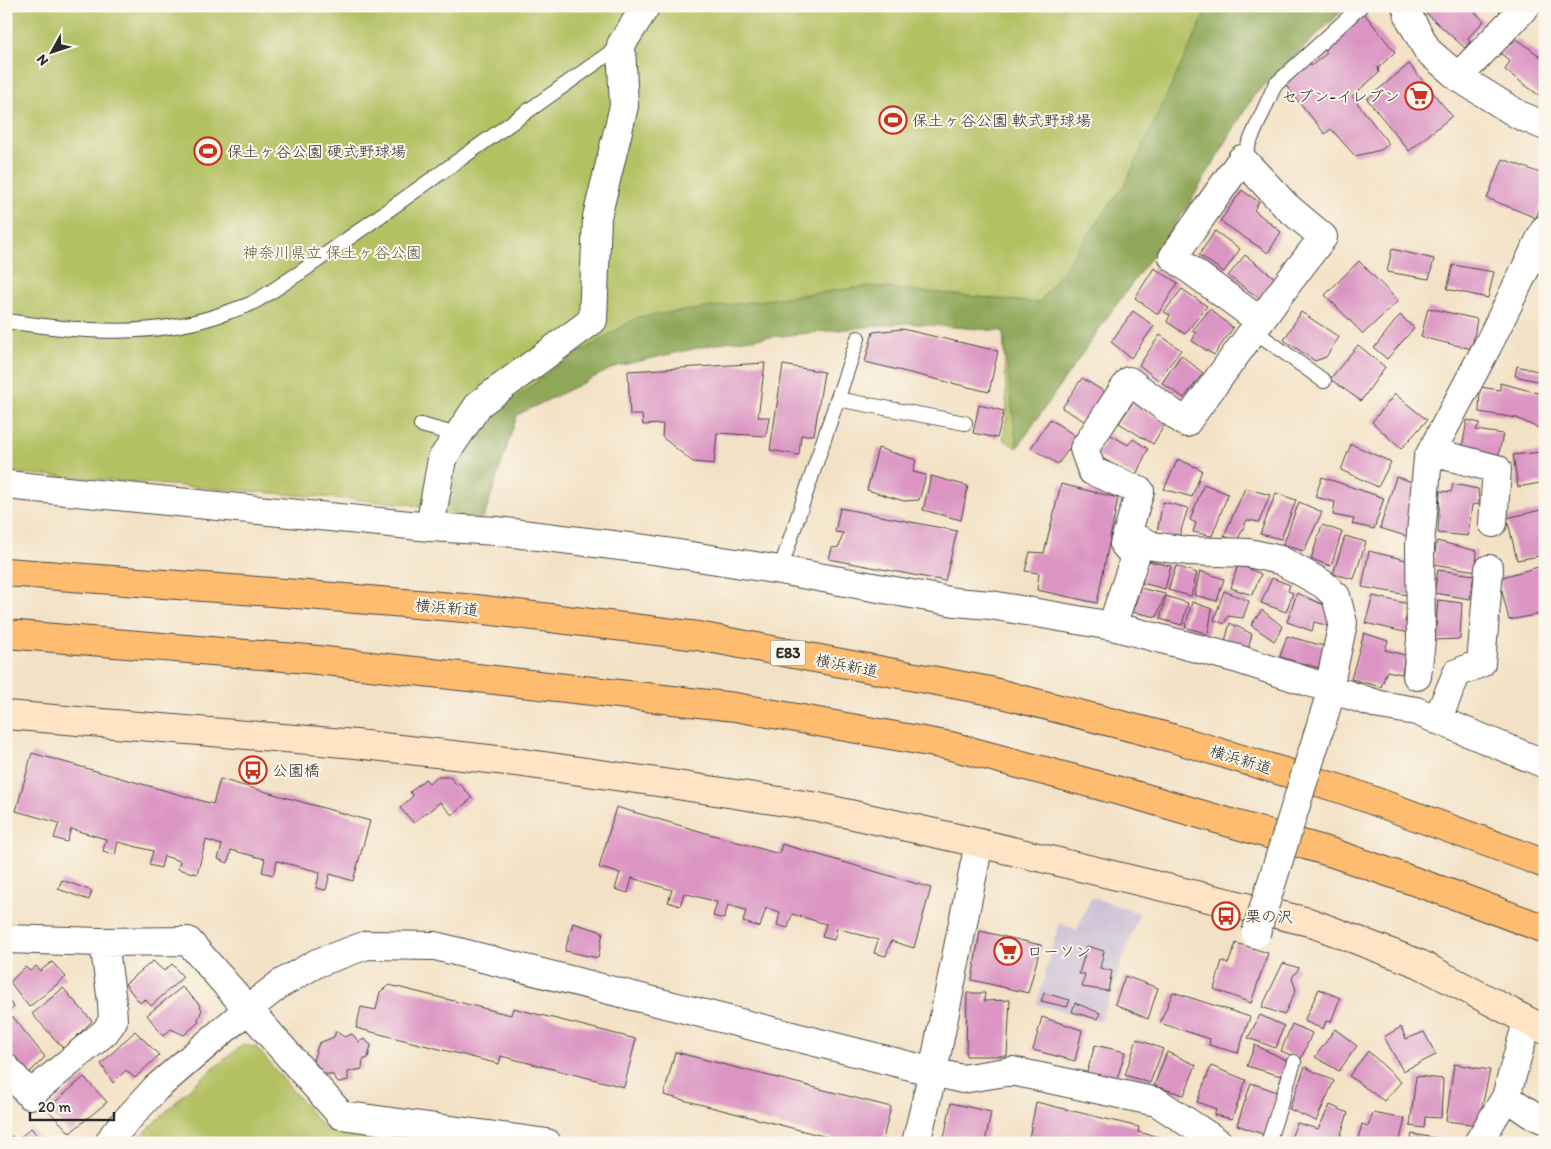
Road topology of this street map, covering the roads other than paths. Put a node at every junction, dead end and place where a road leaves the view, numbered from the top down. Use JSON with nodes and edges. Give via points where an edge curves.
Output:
{"nodes":[{"id":1,"x":646,"y":6,"type":"edge"},
{"id":2,"x":1361,"y":6,"type":"edge"},
{"id":3,"x":1406,"y":6,"type":"edge"},
{"id":4,"x":1526,"y":6,"type":"edge"},
{"id":5,"x":621,"y":45,"type":"junction"},
{"id":6,"x":1458,"y":77,"type":"junction"},
{"id":7,"x":1545,"y":126,"type":"edge"},
{"id":8,"x":1242,"y":159,"type":"junction"},
{"id":9,"x":1545,"y":229,"type":"edge"},
{"id":10,"x":6,"y":321,"type":"edge"},
{"id":11,"x":1256,"y":326,"type":"junction"},
{"id":12,"x":858,"y":338,"type":"dead end"},
{"id":13,"x":1324,"y":381,"type":"dead end"},
{"id":14,"x":837,"y":399,"type":"junction"},
{"id":15,"x":965,"y":423,"type":"dead end"},
{"id":16,"x":421,"y":425,"type":"dead end"},
{"id":17,"x":458,"y":435,"type":"junction"},
{"id":18,"x":1432,"y":452,"type":"junction"},
{"id":19,"x":6,"y":485,"type":"edge"},
{"id":20,"x":1493,"y":523,"type":"dead end"},
{"id":21,"x":430,"y":527,"type":"junction"},
{"id":22,"x":1127,"y":534,"type":"junction"},
{"id":23,"x":1489,"y":569,"type":"dead end"},
{"id":24,"x":780,"y":570,"type":"junction"},
{"id":25,"x":6,"y":572,"type":"edge"},
{"id":26,"x":1112,"y":626,"type":"junction"},
{"id":27,"x":6,"y":634,"type":"edge"},
{"id":28,"x":1328,"y":695,"type":"junction"},
{"id":29,"x":1422,"y":701,"type":"junction"},
{"id":30,"x":6,"y":715,"type":"edge"},
{"id":31,"x":1545,"y":764,"type":"edge"},
{"id":32,"x":1344,"y":790,"type":"junction"},
{"id":33,"x":979,"y":843,"type":"junction"},
{"id":34,"x":1545,"y":844,"type":"edge"},
{"id":35,"x":1545,"y":864,"type":"edge"},
{"id":36,"x":1454,"y":895,"type":"junction"},
{"id":37,"x":1545,"y":929,"type":"edge"},
{"id":38,"x":1256,"y":932,"type":"dead end"},
{"id":39,"x":6,"y":939,"type":"edge"},
{"id":40,"x":104,"y":942,"type":"junction"},
{"id":41,"x":1545,"y":944,"type":"edge"},
{"id":42,"x":248,"y":1009,"type":"junction"},
{"id":43,"x":1536,"y":1026,"type":"edge"},
{"id":44,"x":1294,"y":1062,"type":"dead end"},
{"id":45,"x":6,"y":1068,"type":"edge"},
{"id":46,"x":933,"y":1072,"type":"junction"},
{"id":47,"x":1506,"y":1097,"type":"junction"},
{"id":48,"x":1545,"y":1120,"type":"edge"},
{"id":49,"x":109,"y":1143,"type":"edge"},
{"id":50,"x":547,"y":1143,"type":"edge"},
{"id":51,"x":916,"y":1143,"type":"edge"},
{"id":52,"x":1219,"y":1143,"type":"edge"},
{"id":53,"x":1268,"y":1143,"type":"edge"},
{"id":54,"x":1478,"y":1143,"type":"edge"}],
"edges":[{"from":1,"to":5,"type":"street"},
{"from":2,"to":8,"type":"lane","via":[[1275,85]]},
{"from":3,"to":6,"type":"street","via":[[1428,51]]},
{"from":4,"to":6,"type":"street"},
{"from":5,"to":10,"type":"lane","via":[[252,303],[211,318],[164,329],[88,330]]},
{"from":5,"to":17,"type":"street","via":[[624,106],[598,217],[593,320],[479,404]]},
{"from":6,"to":7,"type":"street","via":[[1519,115]]},
{"from":8,"to":11,"type":"street","via":[[1286,206],[1323,237]]},
{"from":8,"to":11,"type":"street","via":[[1173,257]]},
{"from":9,"to":18,"type":"street"},
{"from":11,"to":13,"type":"lane"},
{"from":11,"to":22,"type":"street","via":[[1186,422],[1129,381],[1084,449],[1092,471],[1140,491]]},
{"from":12,"to":14,"type":"lane"},
{"from":14,"to":15,"type":"lane"},
{"from":14,"to":24,"type":"lane"},
{"from":16,"to":17,"type":"lane"},
{"from":17,"to":21,"type":"street","via":[[442,459]]},
{"from":18,"to":20,"type":"street","via":[[1497,469]]},
{"from":18,"to":29,"type":"street","via":[[1428,458],[1420,544]]},
{"from":19,"to":21,"type":"street"},
{"from":21,"to":24,"type":"street","via":[[497,531],[653,550]]},
{"from":22,"to":26,"type":"street","via":[[1124,544],[1135,557]]},
{"from":22,"to":28,"type":"street","via":[[1152,546],[1249,553],[1280,560],[1323,584],[1336,596],[1343,623]]},
{"from":23,"to":29,"type":"street","via":[[1481,663],[1458,673]]},
{"from":24,"to":26,"type":"street"},
{"from":25,"to":32,"type":"highway","name":"横浜新道","number":"E83","via":[[476,609],[698,636],[990,691],[1172,738]]},
{"from":26,"to":28,"type":"street","via":[[1238,659]]},
{"from":27,"to":36,"type":"highway","via":[[308,659],[755,710],[951,746],[1333,853]]},
{"from":28,"to":29,"type":"street","via":[[1375,709]]},
{"from":28,"to":38,"type":"street","bridge":true},
{"from":29,"to":31,"type":"street"},
{"from":30,"to":33,"type":"street","via":[[356,744],[516,762],[818,807]]},
{"from":32,"to":34,"type":"highway"},
{"from":32,"to":35,"type":"highway","name":"横浜新道","number":"E83"},
{"from":33,"to":43,"type":"street","via":[[1309,922],[1420,964]]},
{"from":33,"to":46,"type":"street"},
{"from":36,"to":37,"type":"highway"},
{"from":36,"to":41,"type":"highway"},
{"from":39,"to":40,"type":"street"},
{"from":40,"to":42,"type":"street","via":[[188,941]]},
{"from":40,"to":45,"type":"street","via":[[113,1021],[105,1032],[30,1095]]},
{"from":42,"to":46,"type":"street","via":[[280,984],[317,963],[367,945],[435,946]]},
{"from":42,"to":49,"type":"street","via":[[156,1088]]},
{"from":42,"to":50,"type":"street","via":[[341,1115]]},
{"from":43,"to":47,"type":"street"},
{"from":44,"to":53,"type":"lane"},
{"from":46,"to":51,"type":"street"},
{"from":46,"to":52,"type":"street","via":[[962,1079],[1012,1071],[1157,1102]]},
{"from":47,"to":48,"type":"street"},
{"from":47,"to":54,"type":"street"}]}
